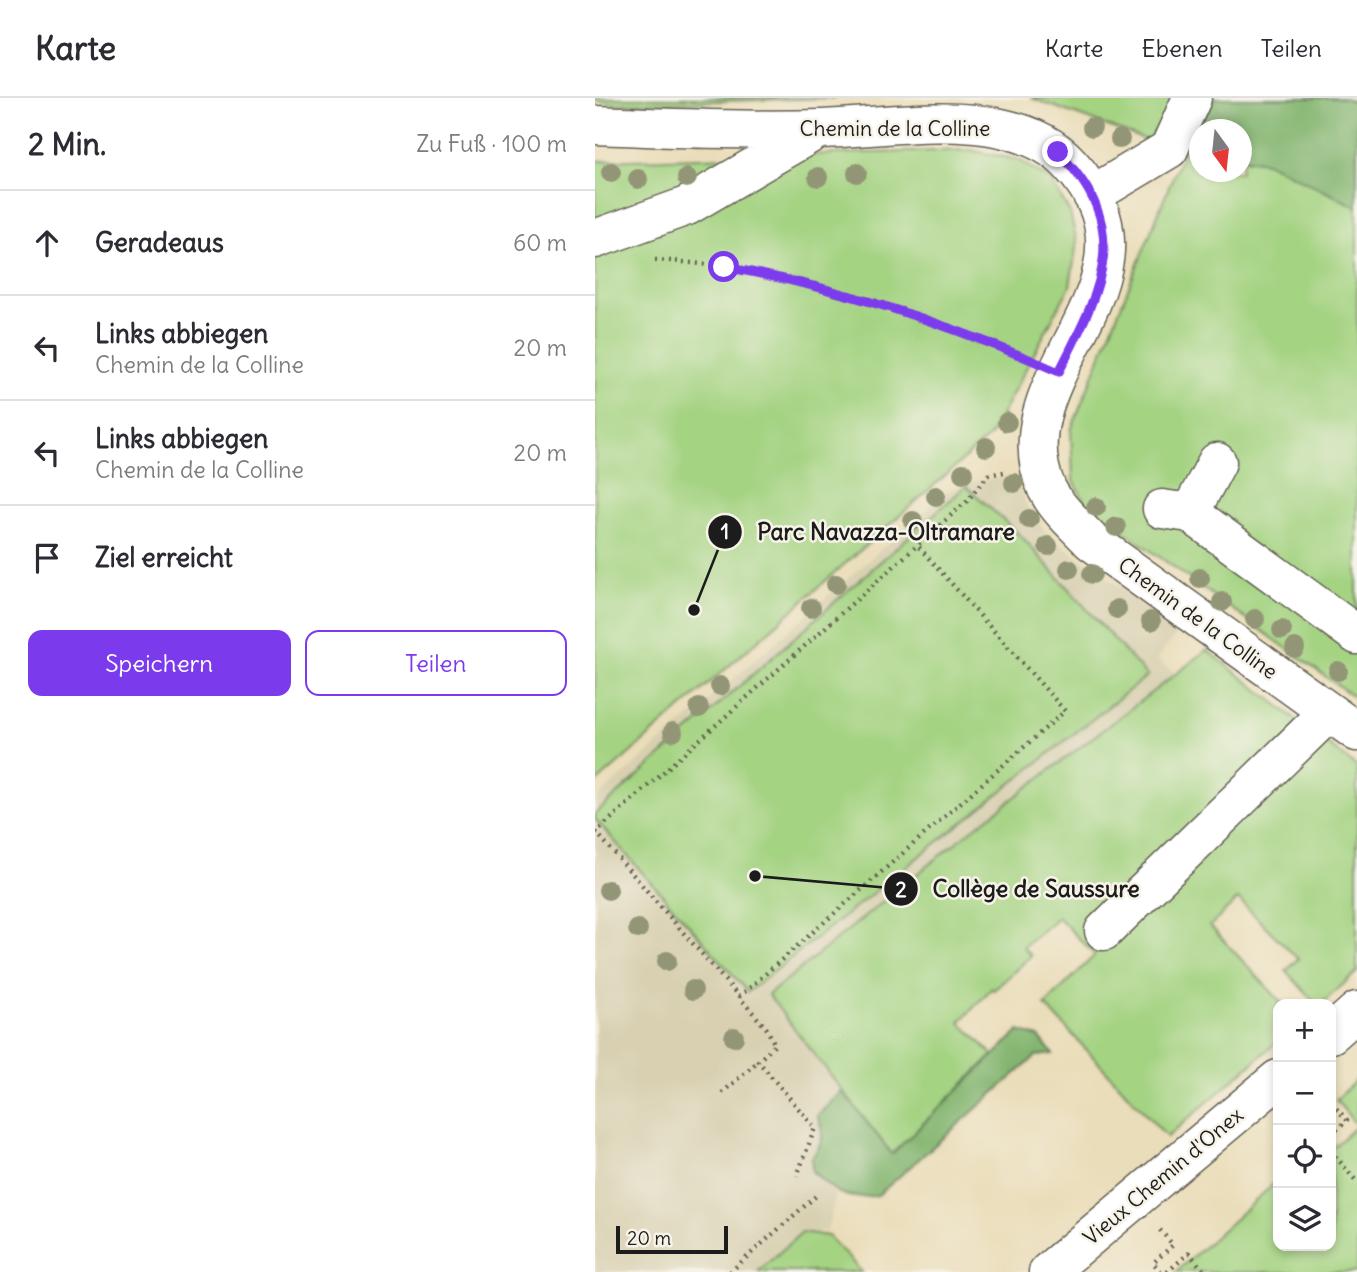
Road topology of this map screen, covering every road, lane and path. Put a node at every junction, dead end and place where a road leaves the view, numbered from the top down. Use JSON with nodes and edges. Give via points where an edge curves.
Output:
{"nodes":[{"id":1,"x":1192,"y":98,"type":"edge"},
{"id":2,"x":966,"y":111,"type":"edge"},
{"id":3,"x":595,"y":125,"type":"edge"},
{"id":4,"x":819,"y":129,"type":"junction"},
{"id":5,"x":1092,"y":195,"type":"junction"},
{"id":6,"x":595,"y":239,"type":"edge"},
{"id":7,"x":651,"y":259,"type":"dead end"},
{"id":8,"x":1059,"y":372,"type":"junction"},
{"id":9,"x":1217,"y":462,"type":"dead end"},
{"id":10,"x":1039,"y":465,"type":"junction"},
{"id":11,"x":918,"y":546,"type":"junction"},
{"id":12,"x":1357,"y":635,"type":"edge"},
{"id":13,"x":1343,"y":722,"type":"edge"},
{"id":14,"x":595,"y":832,"type":"edge"},
{"id":15,"x":1104,"y":931,"type":"dead end"},
{"id":16,"x":739,"y":997,"type":"junction"},
{"id":17,"x":1357,"y":1011,"type":"edge"},
{"id":18,"x":1336,"y":1030,"type":"edge"},
{"id":19,"x":758,"y":1061,"type":"junction"},
{"id":20,"x":1273,"y":1083,"type":"edge"},
{"id":21,"x":722,"y":1093,"type":"dead end"},
{"id":22,"x":1336,"y":1108,"type":"edge"},
{"id":23,"x":1336,"y":1130,"type":"edge"},
{"id":24,"x":1336,"y":1157,"type":"edge"},
{"id":25,"x":797,"y":1176,"type":"dead end"},
{"id":26,"x":1357,"y":1182,"type":"edge"},
{"id":27,"x":817,"y":1195,"type":"dead end"},
{"id":28,"x":1160,"y":1230,"type":"dead end"},
{"id":29,"x":730,"y":1272,"type":"edge"},
{"id":30,"x":1048,"y":1272,"type":"edge"},
{"id":31,"x":1164,"y":1272,"type":"edge"},
{"id":32,"x":1205,"y":1272,"type":"edge"}],
"edges":[{"from":1,"to":5,"type":"street","via":[[1169,149]]},
{"from":2,"to":4,"type":"street","name":"Chemin de la Colline"},
{"from":2,"to":5,"type":"street","name":"Chemin de la Colline","via":[[999,128],[1044,142],[1071,164]]},
{"from":3,"to":4,"type":"street","name":"Chemin de la Colline"},
{"from":4,"to":6,"type":"street","via":[[687,206]]},
{"from":5,"to":8,"type":"street","name":"Chemin de la Colline","via":[[1105,255],[1100,283]]},
{"from":7,"to":8,"type":"path","via":[[724,267],[829,288],[971,334]]},
{"from":8,"to":10,"type":"street","name":"Chemin de la Colline","via":[[1041,417],[1036,444]]},
{"from":9,"to":12,"type":"street","via":[[1176,511]]},
{"from":10,"to":11,"type":"path","via":[[988,475],[967,502]]},
{"from":10,"to":13,"type":"street","name":"Chemin de la Colline","via":[[1058,506],[1091,541]]},
{"from":11,"to":14,"type":"path"},
{"from":11,"to":16,"type":"path","via":[[1065,711]]},
{"from":13,"to":15,"type":"street"},
{"from":14,"to":16,"type":"path"},
{"from":16,"to":19,"type":"path","via":[[775,1045]]},
{"from":17,"to":18,"type":"street"},
{"from":19,"to":21,"type":"path"},
{"from":19,"to":25,"type":"path","via":[[815,1128]]},
{"from":20,"to":30,"type":"street","name":"Vieux Chemin d'Onex"},
{"from":22,"to":23,"type":"path","via":[[1347,1120]]},
{"from":24,"to":26,"type":"path"},
{"from":27,"to":29,"type":"path"},
{"from":28,"to":31,"type":"path","via":[[1173,1245],[1153,1263]]},
{"from":31,"to":32,"type":"path","via":[[1189,1253]]}]}
